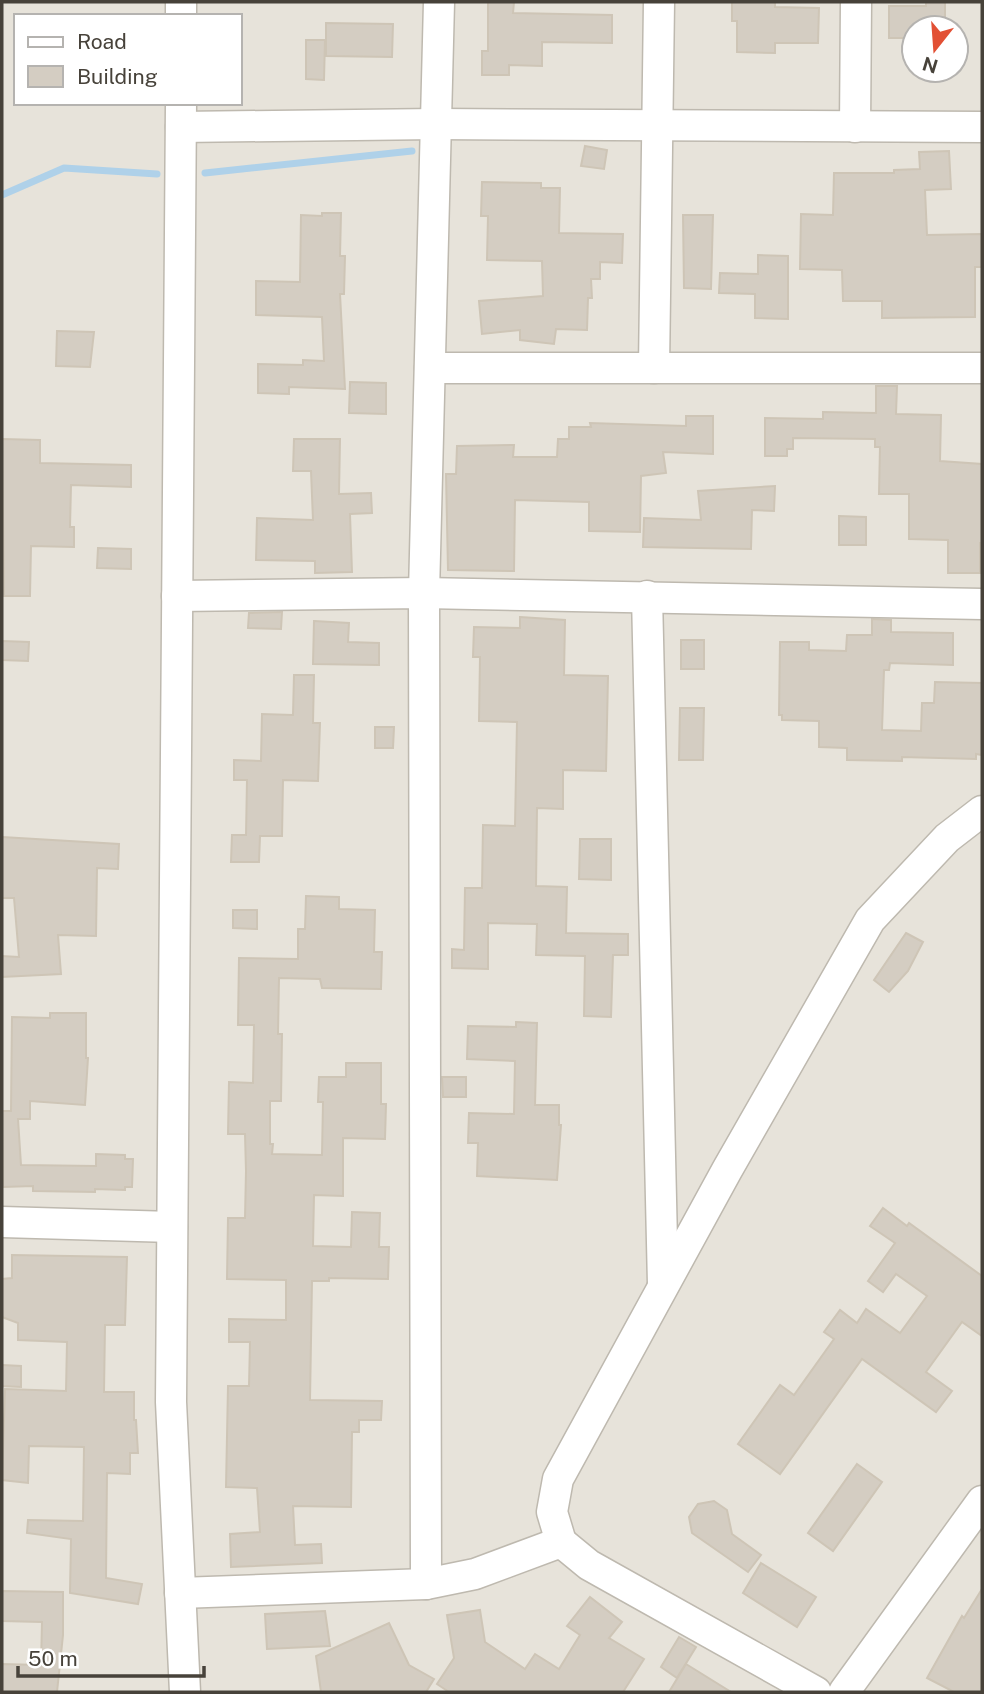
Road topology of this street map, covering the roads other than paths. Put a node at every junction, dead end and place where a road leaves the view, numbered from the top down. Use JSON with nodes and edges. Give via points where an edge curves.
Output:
{"nodes":[{"id":1,"x":439,"y":2,"type":"edge"},
{"id":2,"x":659,"y":2,"type":"edge"},
{"id":3,"x":856,"y":2,"type":"edge"},
{"id":4,"x":181,"y":115,"type":"edge"},
{"id":5,"x":436,"y":124,"type":"junction"},
{"id":6,"x":657,"y":125,"type":"junction"},
{"id":7,"x":855,"y":127,"type":"junction"},
{"id":8,"x":982,"y":127,"type":"edge"},
{"id":9,"x":430,"y":368,"type":"junction"},
{"id":10,"x":654,"y":368,"type":"junction"},
{"id":11,"x":982,"y":368,"type":"edge"},
{"id":12,"x":424,"y":593,"type":"junction"},
{"id":13,"x":177,"y":596,"type":"junction"},
{"id":14,"x":647,"y":596,"type":"junction"},
{"id":15,"x":982,"y":604,"type":"edge"},
{"id":16,"x":982,"y":811,"type":"edge"},
{"id":17,"x":2,"y":1222,"type":"edge"},
{"id":18,"x":172,"y":1227,"type":"junction"},
{"id":19,"x":663,"y":1286,"type":"junction"},
{"id":20,"x":982,"y":1501,"type":"edge"},
{"id":21,"x":561,"y":1542,"type":"junction"},
{"id":22,"x":426,"y":1584,"type":"junction"},
{"id":23,"x":180,"y":1593,"type":"junction"},
{"id":24,"x":185,"y":1692,"type":"edge"},
{"id":25,"x":816,"y":1692,"type":"edge"},
{"id":26,"x":844,"y":1692,"type":"edge"}],
"edges":[{"from":1,"to":5,"type":"street"},
{"from":2,"to":6,"type":"street"},
{"from":3,"to":7,"type":"street"},
{"from":4,"to":5,"type":"street"},
{"from":4,"to":13,"type":"street"},
{"from":5,"to":6,"type":"street"},
{"from":5,"to":9,"type":"street"},
{"from":6,"to":7,"type":"street"},
{"from":6,"to":10,"type":"street"},
{"from":7,"to":8,"type":"street"},
{"from":9,"to":10,"type":"street"},
{"from":9,"to":12,"type":"street"},
{"from":10,"to":11,"type":"street"},
{"from":12,"to":13,"type":"street"},
{"from":12,"to":14,"type":"street"},
{"from":12,"to":22,"type":"street"},
{"from":13,"to":18,"type":"street"},
{"from":14,"to":15,"type":"street"},
{"from":14,"to":19,"type":"street"},
{"from":16,"to":19,"type":"street","via":[[947,838],[870,920]]},
{"from":17,"to":18,"type":"street"},
{"from":18,"to":23,"type":"street","via":[[171,1402]]},
{"from":19,"to":21,"type":"street","via":[[558,1479],[552,1512]]},
{"from":20,"to":26,"type":"street"},
{"from":21,"to":22,"type":"street","via":[[475,1574]]},
{"from":21,"to":25,"type":"street","via":[[589,1565]]},
{"from":22,"to":23,"type":"street"},
{"from":23,"to":24,"type":"street"}]}
